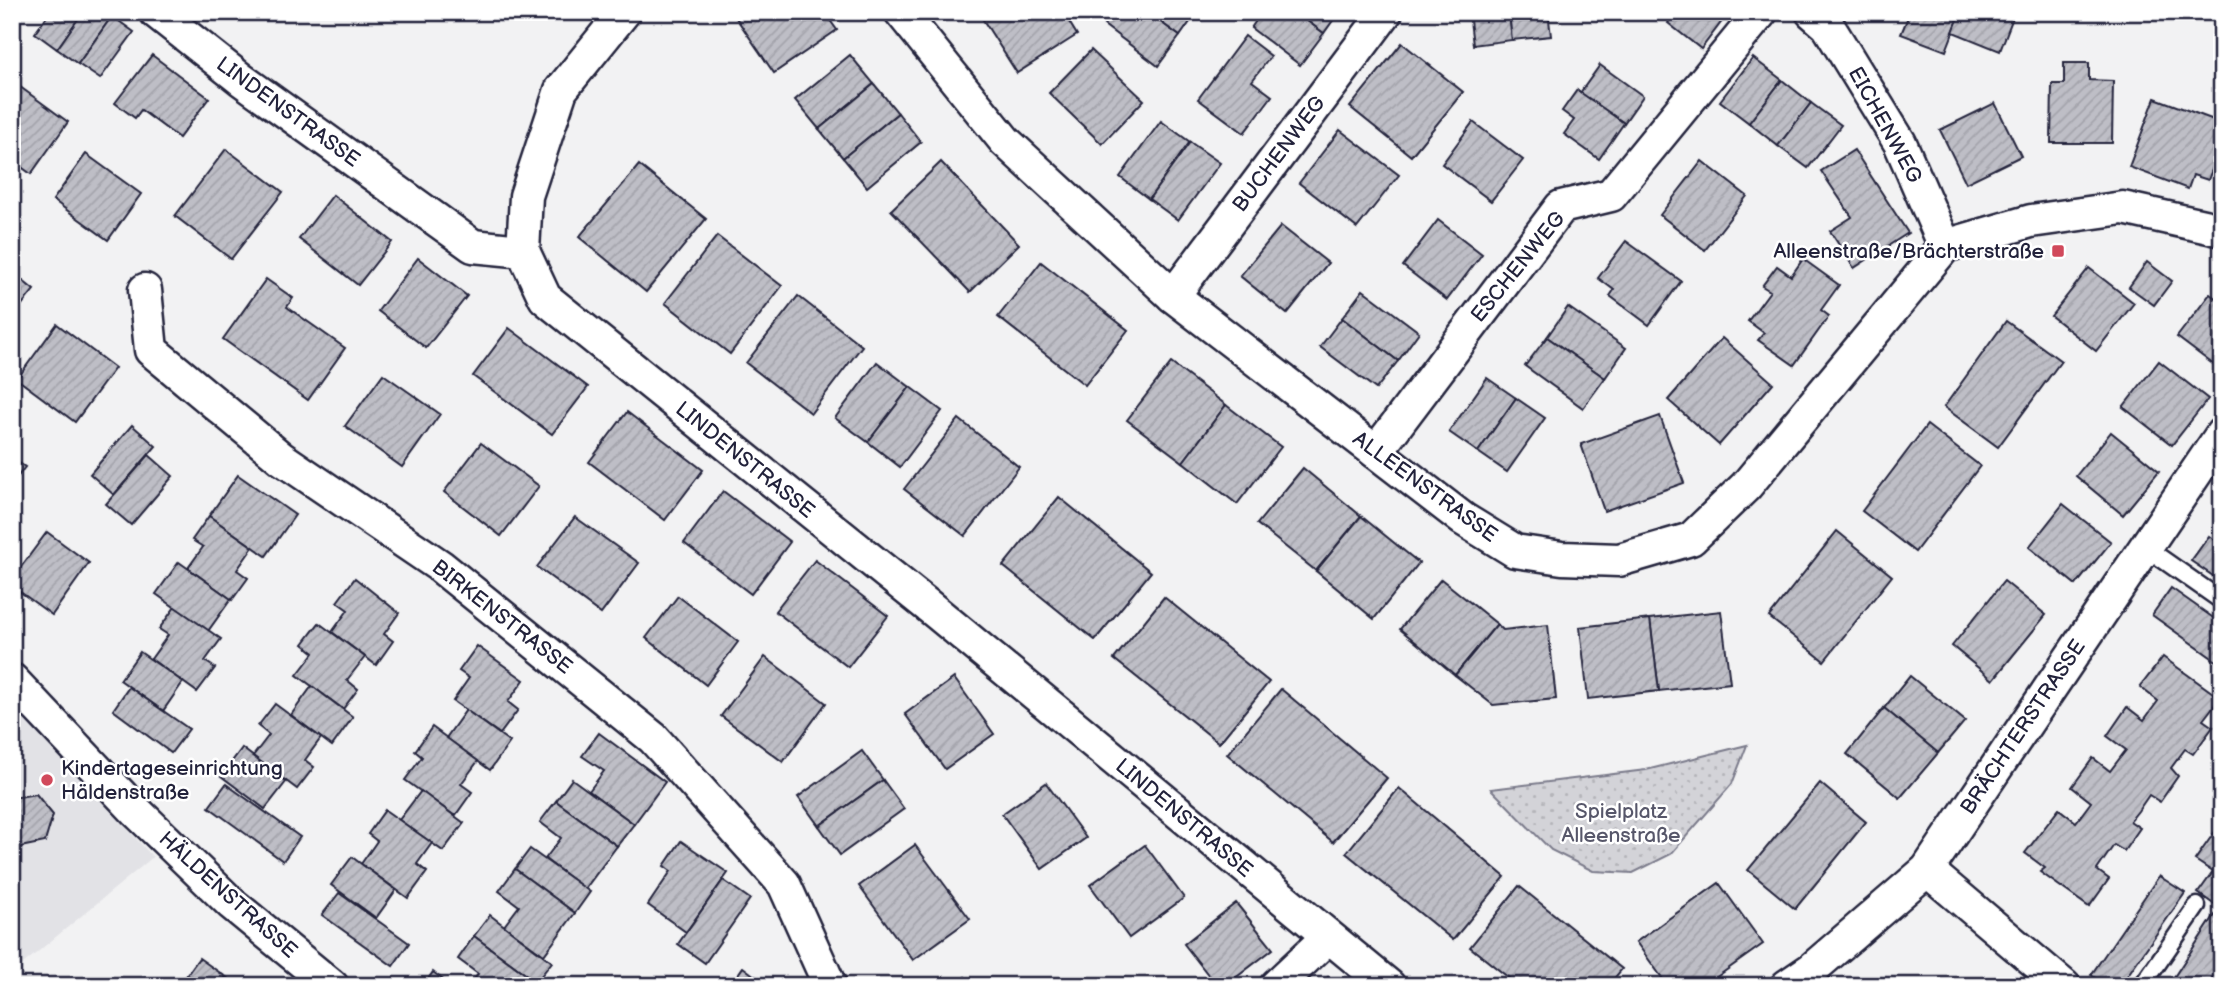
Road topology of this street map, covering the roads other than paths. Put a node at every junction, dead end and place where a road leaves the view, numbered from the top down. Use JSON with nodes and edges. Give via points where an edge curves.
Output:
{"nodes":[{"id":1,"x":156,"y":12,"type":"edge"},
{"id":2,"x":624,"y":12,"type":"edge"},
{"id":3,"x":1386,"y":12,"type":"edge"},
{"id":4,"x":1761,"y":12,"type":"edge"},
{"id":5,"x":1812,"y":12,"type":"edge"},
{"id":6,"x":911,"y":16,"type":"edge"},
{"id":7,"x":2222,"y":230,"type":"edge"},
{"id":8,"x":1945,"y":246,"type":"junction"},
{"id":9,"x":523,"y":251,"type":"junction"},
{"id":10,"x":145,"y":290,"type":"dead end"},
{"id":11,"x":1172,"y":296,"type":"junction"},
{"id":12,"x":2222,"y":434,"type":"edge"},
{"id":13,"x":1376,"y":452,"type":"junction"},
{"id":14,"x":2145,"y":547,"type":"junction"},
{"id":15,"x":2222,"y":601,"type":"edge"},
{"id":16,"x":12,"y":680,"type":"edge"},
{"id":17,"x":1927,"y":870,"type":"junction"},
{"id":18,"x":2197,"y":906,"type":"dead end"},
{"id":19,"x":1328,"y":937,"type":"junction"},
{"id":20,"x":332,"y":986,"type":"edge"},
{"id":21,"x":830,"y":986,"type":"edge"},
{"id":22,"x":1276,"y":986,"type":"edge"},
{"id":23,"x":1389,"y":986,"type":"edge"},
{"id":24,"x":1787,"y":986,"type":"edge"},
{"id":25,"x":2064,"y":986,"type":"edge"},
{"id":26,"x":2142,"y":986,"type":"edge"}],
"edges":[{"from":1,"to":9,"type":"street","name":"LINDENSTRASSE","via":[[242,80],[473,246]]},
{"from":2,"to":9,"type":"street","via":[[561,90],[526,196]]},
{"from":3,"to":11,"type":"street","name":"BUCHENWEG"},
{"from":4,"to":13,"type":"street","name":"ESCHENWEG","via":[[1611,195],[1561,207]]},
{"from":5,"to":8,"type":"street","name":"EICHENWEG","via":[[1828,26],[1900,143]]},
{"from":6,"to":11,"type":"street","name":"ALLEENSTRASSE","via":[[1005,141]]},
{"from":7,"to":8,"type":"street","via":[[2123,208],[2031,221]]},
{"from":8,"to":13,"type":"street","name":"ALLEENSTRASSE","via":[[1746,486],[1691,539],[1619,560],[1515,551],[1462,519]]},
{"from":9,"to":19,"type":"street","name":"LINDENSTRASSE","via":[[545,298],[937,613]]},
{"from":10,"to":21,"type":"street","name":"BIRKENSTRASSE","via":[[151,350],[281,458],[440,566],[653,738],[784,884]]},
{"from":11,"to":13,"type":"street","name":"ALLEENSTRASSE"},
{"from":12,"to":14,"type":"street","name":"BRÄCHTERSTRASSE"},
{"from":14,"to":15,"type":"lane"},
{"from":14,"to":17,"type":"street","name":"BRÄCHTERSTRASSE"},
{"from":16,"to":20,"type":"street","name":"HÄLDENSTRASSE","via":[[232,904]]},
{"from":17,"to":24,"type":"street","name":"BRÄCHTERSTRASSE"},
{"from":17,"to":25,"type":"street"},
{"from":18,"to":26,"type":"lane"},
{"from":19,"to":22,"type":"street"},
{"from":19,"to":23,"type":"street","name":"LINDENSTRASSE"}]}
